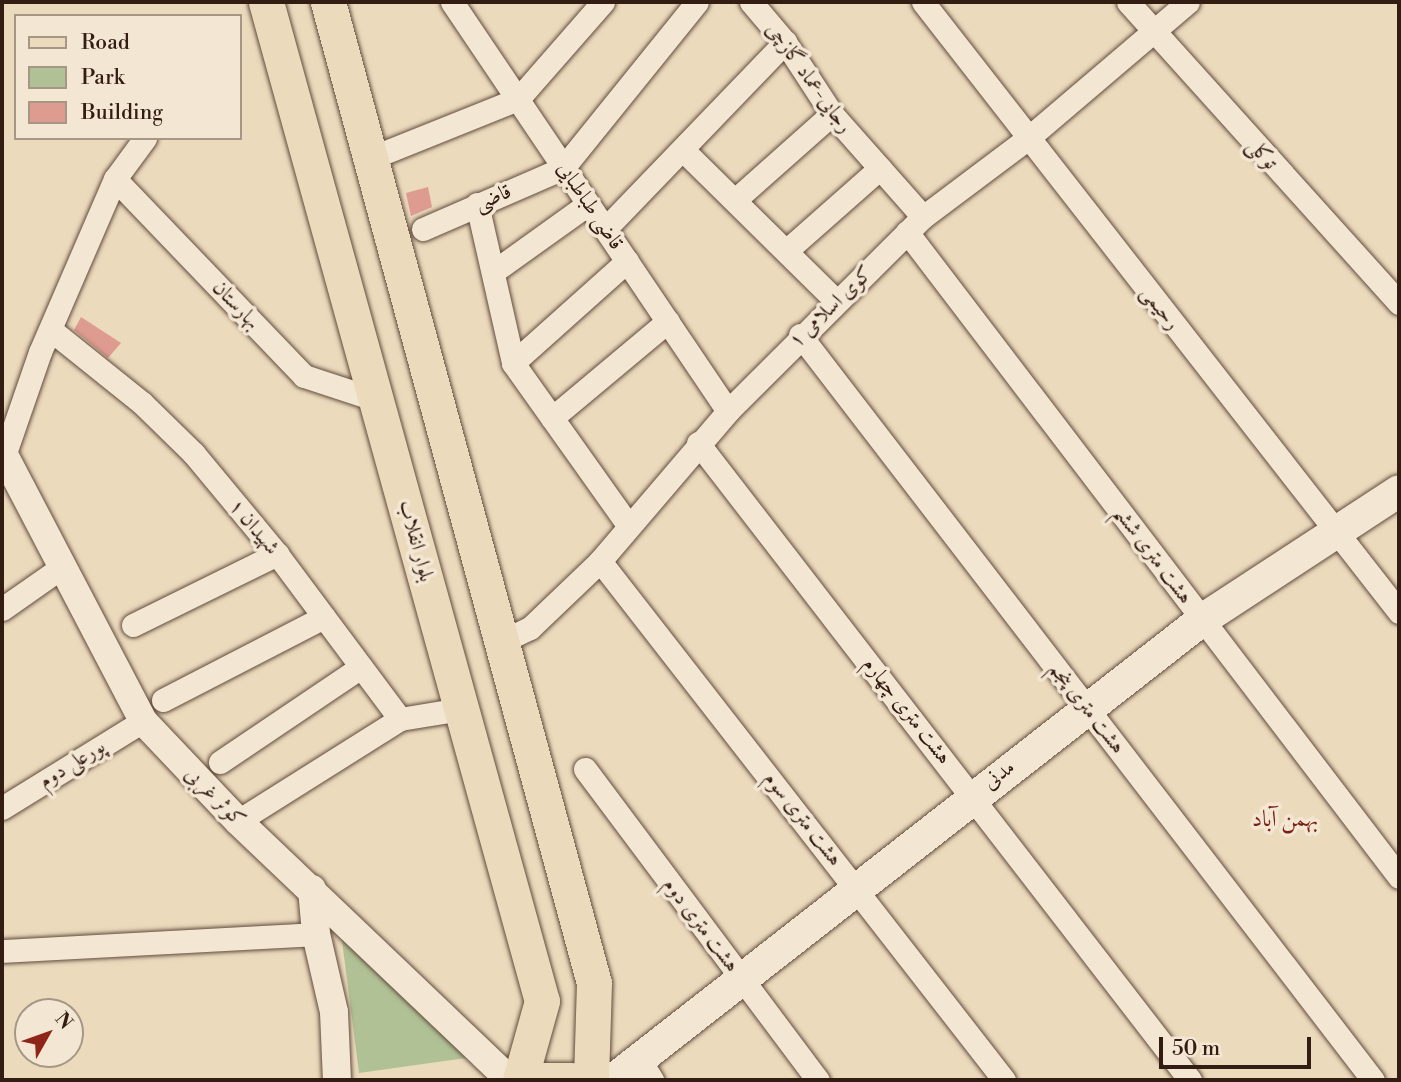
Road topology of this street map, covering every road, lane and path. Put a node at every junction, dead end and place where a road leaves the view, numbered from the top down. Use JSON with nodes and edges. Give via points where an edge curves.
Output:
{"nodes":[{"id":1,"x":266,"y":2,"type":"edge"},
{"id":2,"x":328,"y":2,"type":"edge"},
{"id":3,"x":452,"y":2,"type":"edge"},
{"id":4,"x":603,"y":2,"type":"edge"},
{"id":5,"x":696,"y":2,"type":"edge"},
{"id":6,"x":751,"y":2,"type":"edge"},
{"id":7,"x":923,"y":2,"type":"edge"},
{"id":8,"x":1128,"y":2,"type":"edge"},
{"id":9,"x":1188,"y":2,"type":"edge"},
{"id":10,"x":1153,"y":35,"type":"junction"},
{"id":11,"x":785,"y":42,"type":"junction"},
{"id":12,"x":518,"y":100,"type":"junction"},
{"id":13,"x":832,"y":114,"type":"junction"},
{"id":14,"x":1027,"y":139,"type":"junction"},
{"id":15,"x":144,"y":140,"type":"edge"},
{"id":16,"x":684,"y":150,"type":"junction"},
{"id":17,"x":371,"y":158,"type":"junction"},
{"id":18,"x":563,"y":167,"type":"junction"},
{"id":19,"x":880,"y":168,"type":"junction"},
{"id":20,"x":115,"y":180,"type":"junction"},
{"id":21,"x":734,"y":200,"type":"junction"},
{"id":22,"x":477,"y":204,"type":"junction"},
{"id":23,"x":588,"y":204,"type":"junction"},
{"id":24,"x":915,"y":225,"type":"junction"},
{"id":25,"x":423,"y":229,"type":"dead end"},
{"id":26,"x":605,"y":229,"type":"junction"},
{"id":27,"x":786,"y":251,"type":"junction"},
{"id":28,"x":627,"y":261,"type":"junction"},
{"id":29,"x":493,"y":272,"type":"junction"},
{"id":30,"x":836,"y":301,"type":"junction"},
{"id":31,"x":1399,"y":303,"type":"edge"},
{"id":32,"x":667,"y":321,"type":"junction"},
{"id":33,"x":51,"y":330,"type":"junction"},
{"id":34,"x":800,"y":335,"type":"junction"},
{"id":35,"x":513,"y":363,"type":"junction"},
{"id":36,"x":377,"y":400,"type":"junction"},
{"id":37,"x":728,"y":411,"type":"junction"},
{"id":38,"x":552,"y":418,"type":"junction"},
{"id":39,"x":698,"y":443,"type":"junction"},
{"id":40,"x":3,"y":454,"type":"edge"},
{"id":41,"x":1399,"y":491,"type":"edge"},
{"id":42,"x":629,"y":526,"type":"junction"},
{"id":43,"x":1337,"y":533,"type":"junction"},
{"id":44,"x":277,"y":554,"type":"junction"},
{"id":45,"x":600,"y":561,"type":"junction"},
{"id":46,"x":62,"y":566,"type":"junction"},
{"id":47,"x":2,"y":609,"type":"edge"},
{"id":48,"x":1399,"y":612,"type":"edge"},
{"id":49,"x":324,"y":617,"type":"junction"},
{"id":50,"x":1202,"y":620,"type":"junction"},
{"id":51,"x":133,"y":625,"type":"dead end"},
{"id":52,"x":503,"y":640,"type":"junction"},
{"id":53,"x":361,"y":667,"type":"junction"},
{"id":54,"x":163,"y":700,"type":"dead end"},
{"id":55,"x":1087,"y":707,"type":"junction"},
{"id":56,"x":443,"y":712,"type":"dead end"},
{"id":57,"x":400,"y":719,"type":"junction"},
{"id":58,"x":142,"y":720,"type":"junction"},
{"id":59,"x":220,"y":762,"type":"dead end"},
{"id":60,"x":585,"y":769,"type":"dead end"},
{"id":61,"x":973,"y":796,"type":"junction"},
{"id":62,"x":2,"y":808,"type":"edge"},
{"id":63,"x":238,"y":821,"type":"junction"},
{"id":64,"x":1399,"y":877,"type":"edge"},
{"id":65,"x":856,"y":887,"type":"junction"},
{"id":66,"x":312,"y":889,"type":"junction"},
{"id":67,"x":316,"y":934,"type":"junction"},
{"id":68,"x":2,"y":951,"type":"edge"},
{"id":69,"x":740,"y":978,"type":"junction"},
{"id":70,"x":645,"y":1070,"type":"edge"},
{"id":71,"x":337,"y":1080,"type":"edge"},
{"id":72,"x":510,"y":1080,"type":"edge"},
{"id":73,"x":520,"y":1080,"type":"edge"},
{"id":74,"x":529,"y":1080,"type":"edge"},
{"id":75,"x":571,"y":1080,"type":"edge"},
{"id":76,"x":590,"y":1080,"type":"edge"},
{"id":77,"x":613,"y":1080,"type":"edge"},
{"id":78,"x":818,"y":1080,"type":"edge"},
{"id":79,"x":1003,"y":1080,"type":"edge"},
{"id":80,"x":1190,"y":1080,"type":"edge"},
{"id":81,"x":1373,"y":1080,"type":"edge"}],
"edges":[{"from":1,"to":36,"type":"main road","name":"بلوار انقلاب"},
{"from":2,"to":17,"type":"main road"},
{"from":3,"to":12,"type":"street","name":"قاضی طباطبایی"},
{"from":4,"to":12,"type":"street"},
{"from":5,"to":18,"type":"street"},
{"from":6,"to":11,"type":"street","name":"رجایی-عماد گازچی"},
{"from":7,"to":14,"type":"street","name":"رحیمی"},
{"from":8,"to":10,"type":"street","name":"توکلی"},
{"from":9,"to":10,"type":"street","name":"کوی اسلامی ۱"},
{"from":10,"to":14,"type":"street","name":"کوی اسلامی ۱"},
{"from":10,"to":31,"type":"street","name":"توکلی"},
{"from":11,"to":13,"type":"street","name":"رجایی-عماد گازچی"},
{"from":11,"to":16,"type":"street"},
{"from":12,"to":17,"type":"street"},
{"from":12,"to":18,"type":"street","name":"قاضی طباطبایی"},
{"from":13,"to":19,"type":"street","name":"رجایی-عماد گازچی"},
{"from":13,"to":21,"type":"street"},
{"from":14,"to":24,"type":"street","name":"کوی اسلامی ۱"},
{"from":14,"to":43,"type":"street","name":"رحیمی"},
{"from":15,"to":20,"type":"street"},
{"from":16,"to":21,"type":"street"},
{"from":16,"to":26,"type":"street"},
{"from":17,"to":52,"type":"main road"},
{"from":18,"to":22,"type":"street","name":"قاضی"},
{"from":18,"to":23,"type":"street","name":"قاضی طباطبایی"},
{"from":19,"to":24,"type":"street","name":"رجایی-عماد گازچی"},
{"from":19,"to":27,"type":"street"},
{"from":20,"to":33,"type":"street"},
{"from":20,"to":36,"type":"street","name":"بهارستان","via":[[304,376]]},
{"from":21,"to":27,"type":"street"},
{"from":22,"to":25,"type":"street","name":"قاضی"},
{"from":22,"to":29,"type":"street"},
{"from":23,"to":26,"type":"street","name":"قاضی طباطبایی"},
{"from":23,"to":29,"type":"street"},
{"from":24,"to":30,"type":"street","name":"کوی اسلامی ۱"},
{"from":24,"to":50,"type":"street","name":"هشت متری ششم"},
{"from":26,"to":28,"type":"street","name":"قاضی طباطبایی"},
{"from":27,"to":30,"type":"street"},
{"from":28,"to":32,"type":"street","name":"قاضی طباطبایی"},
{"from":28,"to":35,"type":"street"},
{"from":29,"to":35,"type":"street"},
{"from":30,"to":34,"type":"street","name":"کوی اسلامی ۱"},
{"from":32,"to":37,"type":"street","name":"قاضی طباطبایی"},
{"from":32,"to":38,"type":"street"},
{"from":33,"to":40,"type":"street"},
{"from":33,"to":44,"type":"street","name":"شهیدان ۱","via":[[142,402],[194,454]]},
{"from":34,"to":37,"type":"street","name":"کوی اسلامی ۱"},
{"from":34,"to":55,"type":"street","name":"هشت متری پنجم"},
{"from":35,"to":38,"type":"street"},
{"from":36,"to":73,"type":"main road","name":"بلوار انقلاب","via":[[542,1001]]},
{"from":37,"to":39,"type":"street","name":"کوی اسلامی ۱"},
{"from":38,"to":42,"type":"street"},
{"from":39,"to":42,"type":"street","name":"کوی اسلامی ۱"},
{"from":39,"to":61,"type":"street","name":"هشت متری چهارم"},
{"from":40,"to":46,"type":"street","name":"کوثر غربی"},
{"from":41,"to":43,"type":"main road","name":"مدنی"},
{"from":42,"to":45,"type":"street","name":"کوی اسلامی ۱"},
{"from":43,"to":48,"type":"street","name":"رحیمی"},
{"from":43,"to":50,"type":"main road","name":"مدنی"},
{"from":44,"to":49,"type":"street","name":"شهیدان ۱"},
{"from":44,"to":51,"type":"street"},
{"from":45,"to":52,"type":"street","name":"کوی اسلامی ۱","via":[[530,628]]},
{"from":45,"to":65,"type":"street","name":"هشت متری سوم"},
{"from":46,"to":47,"type":"street"},
{"from":46,"to":58,"type":"street","name":"کوثر غربی"},
{"from":49,"to":53,"type":"street","name":"شهیدان ۱"},
{"from":49,"to":54,"type":"street"},
{"from":50,"to":55,"type":"main road","name":"مدنی"},
{"from":50,"to":64,"type":"street","name":"هشت متری ششم"},
{"from":52,"to":76,"type":"main road","via":[[594,983]]},
{"from":53,"to":57,"type":"street","name":"شهیدان ۱"},
{"from":53,"to":59,"type":"street"},
{"from":55,"to":61,"type":"main road","name":"مدنی"},
{"from":55,"to":81,"type":"street","name":"هشت متری پنجم"},
{"from":56,"to":57,"type":"street"},
{"from":57,"to":63,"type":"street"},
{"from":58,"to":62,"type":"street","name":"پورعلی دوم"},
{"from":58,"to":63,"type":"street","name":"کوثر غربی"},
{"from":60,"to":69,"type":"street","name":"هشت متری دوم"},
{"from":61,"to":65,"type":"main road","name":"مدنی"},
{"from":61,"to":80,"type":"street","name":"هشت متری چهارم"},
{"from":63,"to":66,"type":"street","name":"کوثر غربی"},
{"from":65,"to":69,"type":"main road","name":"مدنی"},
{"from":65,"to":79,"type":"street","name":"هشت متری سوم"},
{"from":66,"to":67,"type":"street"},
{"from":66,"to":72,"type":"street","name":"کوثر غربی"},
{"from":67,"to":68,"type":"street"},
{"from":67,"to":71,"type":"street","via":[[334,1012]]},
{"from":69,"to":70,"type":"main road","name":"مدنی"},
{"from":69,"to":78,"type":"street","name":"هشت متری دوم"},
{"from":70,"to":77,"type":"main road","name":"مدنی"},
{"from":74,"to":75,"type":"main road"}]}
